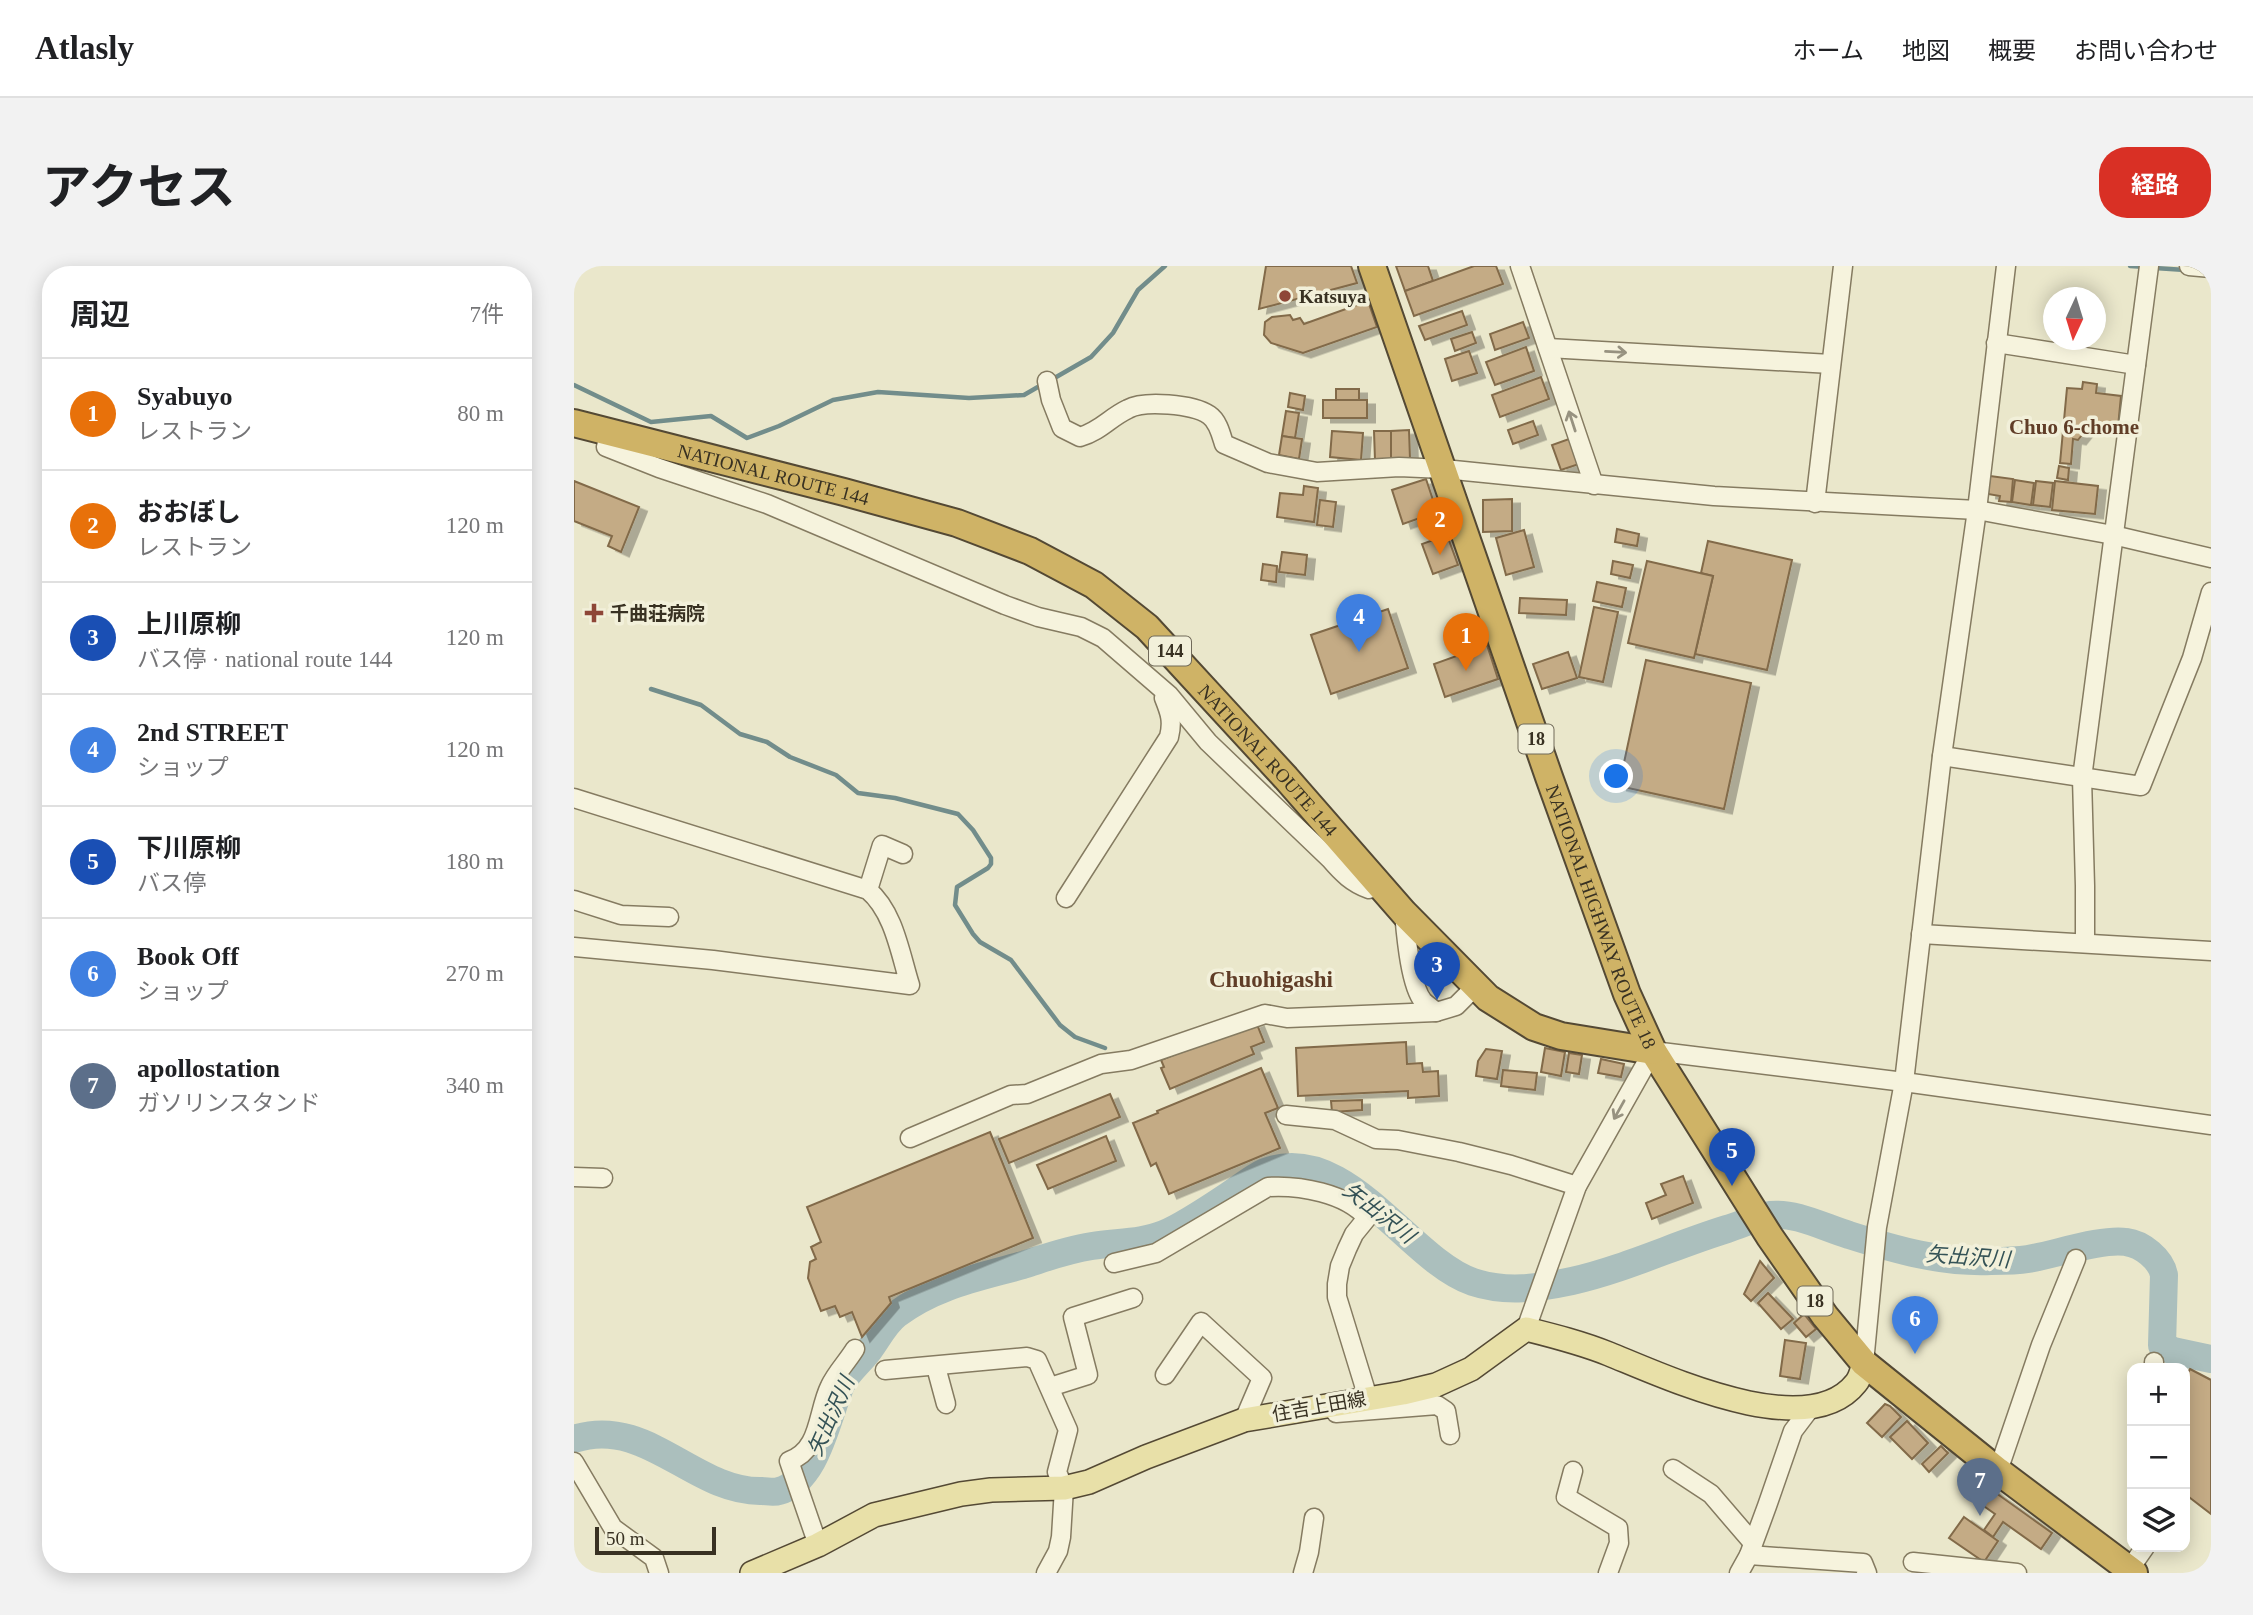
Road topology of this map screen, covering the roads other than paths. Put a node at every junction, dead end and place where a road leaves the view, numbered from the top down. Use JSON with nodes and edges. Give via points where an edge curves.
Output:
{"nodes":[{"id":1,"x":1372,"y":266,"type":"edge"},
{"id":2,"x":1520,"y":266,"type":"edge"},
{"id":3,"x":1843,"y":266,"type":"edge"},
{"id":4,"x":2006,"y":266,"type":"edge"},
{"id":5,"x":2149,"y":266,"type":"edge"},
{"id":6,"x":2189,"y":266,"type":"edge"},
{"id":7,"x":2211,"y":268,"type":"edge"},
{"id":8,"x":1996,"y":343,"type":"junction"},
{"id":9,"x":1548,"y":348,"type":"junction"},
{"id":10,"x":1831,"y":364,"type":"junction"},
{"id":11,"x":2136,"y":365,"type":"junction"},
{"id":12,"x":1047,"y":381,"type":"dead end"},
{"id":13,"x":574,"y":423,"type":"edge"},
{"id":14,"x":609,"y":432,"type":"junction"},
{"id":15,"x":1444,"y":470,"type":"junction"},
{"id":16,"x":1594,"y":485,"type":"junction"},
{"id":17,"x":1815,"y":503,"type":"junction"},
{"id":18,"x":1977,"y":510,"type":"junction"},
{"id":19,"x":2113,"y":535,"type":"junction"},
{"id":20,"x":2211,"y":558,"type":"edge"},
{"id":21,"x":2211,"y":592,"type":"edge"},
{"id":22,"x":1160,"y":688,"type":"junction"},
{"id":23,"x":1942,"y":756,"type":"junction"},
{"id":24,"x":2082,"y":778,"type":"junction"},
{"id":25,"x":574,"y":798,"type":"edge"},
{"id":26,"x":903,"y":854,"type":"dead end"},
{"id":27,"x":1378,"y":885,"type":"junction"},
{"id":28,"x":868,"y":890,"type":"junction"},
{"id":29,"x":1066,"y":898,"type":"dead end"},
{"id":30,"x":574,"y":900,"type":"edge"},
{"id":31,"x":1404,"y":913,"type":"junction"},
{"id":32,"x":669,"y":917,"type":"dead end"},
{"id":33,"x":1921,"y":934,"type":"junction"},
{"id":34,"x":2085,"y":943,"type":"junction"},
{"id":35,"x":574,"y":947,"type":"edge"},
{"id":36,"x":2211,"y":951,"type":"edge"},
{"id":37,"x":1475,"y":987,"type":"junction"},
{"id":38,"x":1436,"y":1012,"type":"junction"},
{"id":39,"x":1653,"y":1051,"type":"junction"},
{"id":40,"x":1903,"y":1082,"type":"junction"},
{"id":41,"x":1286,"y":1115,"type":"dead end"},
{"id":42,"x":2211,"y":1125,"type":"edge"},
{"id":43,"x":910,"y":1138,"type":"dead end"},
{"id":44,"x":574,"y":1177,"type":"edge"},
{"id":45,"x":603,"y":1178,"type":"dead end"},
{"id":46,"x":1577,"y":1186,"type":"junction"},
{"id":47,"x":2076,"y":1259,"type":"dead end"},
{"id":48,"x":1114,"y":1263,"type":"dead end"},
{"id":49,"x":1133,"y":1298,"type":"dead end"},
{"id":50,"x":1526,"y":1329,"type":"junction"},
{"id":51,"x":855,"y":1349,"type":"dead end"},
{"id":52,"x":1864,"y":1363,"type":"junction"},
{"id":53,"x":936,"y":1367,"type":"junction"},
{"id":54,"x":885,"y":1370,"type":"dead end"},
{"id":55,"x":1164,"y":1375,"type":"dead end"},
{"id":56,"x":1051,"y":1387,"type":"junction"},
{"id":57,"x":1376,"y":1397,"type":"junction"},
{"id":58,"x":946,"y":1404,"type":"dead end"},
{"id":59,"x":1323,"y":1406,"type":"junction"},
{"id":60,"x":1419,"y":1406,"type":"junction"},
{"id":61,"x":1812,"y":1406,"type":"junction"},
{"id":62,"x":1244,"y":1420,"type":"junction"},
{"id":63,"x":1450,"y":1435,"type":"dead end"},
{"id":64,"x":574,"y":1462,"type":"edge"},
{"id":65,"x":1674,"y":1469,"type":"dead end"},
{"id":66,"x":1573,"y":1471,"type":"dead end"},
{"id":67,"x":1998,"y":1471,"type":"junction"},
{"id":68,"x":1063,"y":1488,"type":"junction"},
{"id":69,"x":1314,"y":1518,"type":"dead end"},
{"id":70,"x":818,"y":1545,"type":"junction"},
{"id":71,"x":1751,"y":1549,"type":"junction"},
{"id":72,"x":2142,"y":1552,"type":"edge"},
{"id":73,"x":1913,"y":1562,"type":"dead end"},
{"id":74,"x":2131,"y":1572,"type":"edge"},
{"id":75,"x":659,"y":1573,"type":"edge"},
{"id":76,"x":752,"y":1573,"type":"edge"},
{"id":77,"x":1046,"y":1573,"type":"edge"},
{"id":78,"x":1303,"y":1573,"type":"edge"},
{"id":79,"x":1608,"y":1573,"type":"edge"},
{"id":80,"x":1740,"y":1573,"type":"edge"},
{"id":81,"x":1867,"y":1573,"type":"edge"},
{"id":82,"x":2017,"y":1573,"type":"edge"}],
"edges":[{"from":1,"to":15,"type":"highway","name":"NATIONAL HIGHWAY ROUTE 18","number":"18"},
{"from":2,"to":9,"type":"street"},
{"from":3,"to":10,"type":"street"},
{"from":4,"to":8,"type":"street"},
{"from":5,"to":11,"type":"street"},
{"from":6,"to":7,"type":"street"},
{"from":8,"to":11,"type":"street"},
{"from":8,"to":18,"type":"street"},
{"from":9,"to":10,"type":"street","one_way":true},
{"from":16,"to":9,"type":"street","one_way":true},
{"from":10,"to":17,"type":"street"},
{"from":11,"to":19,"type":"street"},
{"from":12,"to":15,"type":"street","via":[[1062,428],[1080,437],[1096,432],[1128,408],[1167,404],[1209,415],[1224,444],[1268,463],[1317,472],[1399,467]]},
{"from":13,"to":14,"type":"highway","name":"NATIONAL ROUTE 144","number":"144"},
{"from":14,"to":22,"type":"street","via":[[606,447],[767,504],[1005,605],[1081,627],[1103,638]]},
{"from":14,"to":27,"type":"highway","name":"NATIONAL ROUTE 144","number":"144","via":[[957,523],[1030,551],[1094,585],[1147,626]]},
{"from":15,"to":16,"type":"street"},
{"from":15,"to":39,"type":"highway","name":"NATIONAL HIGHWAY ROUTE 18","number":"18","via":[[1627,994]]},
{"from":16,"to":17,"type":"street"},
{"from":17,"to":18,"type":"street"},
{"from":18,"to":19,"type":"street"},
{"from":18,"to":23,"type":"street"},
{"from":19,"to":20,"type":"street"},
{"from":19,"to":24,"type":"street"},
{"from":21,"to":24,"type":"street","via":[[2192,658],[2141,786]]},
{"from":22,"to":27,"type":"street","via":[[1208,742],[1343,874],[1370,889]]},
{"from":22,"to":29,"type":"street","via":[[1171,715],[1169,737]]},
{"from":23,"to":24,"type":"street"},
{"from":23,"to":33,"type":"street"},
{"from":24,"to":34,"type":"street"},
{"from":25,"to":28,"type":"street"},
{"from":26,"to":28,"type":"street","via":[[882,845]]},
{"from":27,"to":31,"type":"highway","name":"NATIONAL ROUTE 144","number":"144"},
{"from":28,"to":35,"type":"street","via":[[887,912],[910,985]]},
{"from":30,"to":32,"type":"street","via":[[621,915]]},
{"from":31,"to":37,"type":"highway","name":"NATIONAL ROUTE 144","number":"144"},
{"from":31,"to":38,"type":"street","via":[[1418,992]]},
{"from":33,"to":34,"type":"street"},
{"from":33,"to":40,"type":"street"},
{"from":34,"to":36,"type":"street"},
{"from":37,"to":38,"type":"street","via":[[1456,1006]]},
{"from":37,"to":39,"type":"highway","name":"NATIONAL ROUTE 144","number":"144","via":[[1534,1027]]},
{"from":38,"to":43,"type":"street","via":[[1287,1018],[1265,1014],[1131,1060],[1101,1064],[1027,1094],[1012,1095]]},
{"from":39,"to":40,"type":"street"},
{"from":39,"to":46,"type":"street","one_way":true},
{"from":39,"to":52,"type":"highway","name":"NATIONAL HIGHWAY ROUTE 18","number":"18","via":[[1770,1237]]},
{"from":40,"to":42,"type":"street"},
{"from":40,"to":52,"type":"street","via":[[1877,1227]]},
{"from":41,"to":46,"type":"street","via":[[1335,1120],[1376,1139],[1459,1152]]},
{"from":44,"to":45,"type":"street"},
{"from":46,"to":50,"type":"street"},
{"from":47,"to":67,"type":"street"},
{"from":48,"to":57,"type":"street","via":[[1156,1253],[1268,1187],[1346,1200],[1367,1218],[1340,1266],[1337,1297]]},
{"from":49,"to":56,"type":"street","via":[[1073,1317],[1088,1375]]},
{"from":50,"to":57,"type":"main road","name":"住吉上田線","via":[[1453,1378]]},
{"from":50,"to":61,"type":"main road","via":[[1731,1400],[1776,1407]]},
{"from":51,"to":70,"type":"street","via":[[830,1385],[814,1436],[801,1457],[789,1461]]},
{"from":52,"to":61,"type":"main road","via":[[1857,1382],[1840,1398]]},
{"from":52,"to":67,"type":"highway","number":"18"},
{"from":53,"to":54,"type":"street"},
{"from":53,"to":56,"type":"street","via":[[1027,1357],[1037,1360]]},
{"from":53,"to":58,"type":"street"},
{"from":55,"to":62,"type":"street","via":[[1201,1322],[1262,1378]]},
{"from":56,"to":68,"type":"street","via":[[1068,1430],[1057,1472]]},
{"from":57,"to":59,"type":"main road","name":"住吉上田線"},
{"from":57,"to":60,"type":"street"},
{"from":59,"to":60,"type":"street","via":[[1335,1413]]},
{"from":59,"to":62,"type":"main road","name":"住吉上田線"},
{"from":60,"to":63,"type":"street","via":[[1443,1407]]},
{"from":61,"to":71,"type":"street","via":[[1793,1431]]},
{"from":62,"to":68,"type":"main road","name":"住吉上田線","via":[[1089,1482]]},
{"from":64,"to":75,"type":"street","via":[[613,1528],[654,1558]]},
{"from":65,"to":71,"type":"street","via":[[1711,1494]]},
{"from":66,"to":79,"type":"street","via":[[1566,1497],[1618,1528],[1619,1543]]},
{"from":67,"to":74,"type":"highway","number":"18"},
{"from":68,"to":70,"type":"main road","name":"住吉上田線","via":[[961,1494],[874,1515]]},
{"from":68,"to":77,"type":"street","via":[[1061,1537]]},
{"from":69,"to":78,"type":"street"},
{"from":70,"to":76,"type":"main road","name":"住吉上田線"},
{"from":71,"to":80,"type":"street"},
{"from":71,"to":81,"type":"street","via":[[1863,1563]]},
{"from":72,"to":74,"type":"street"},
{"from":73,"to":82,"type":"street"}]}
